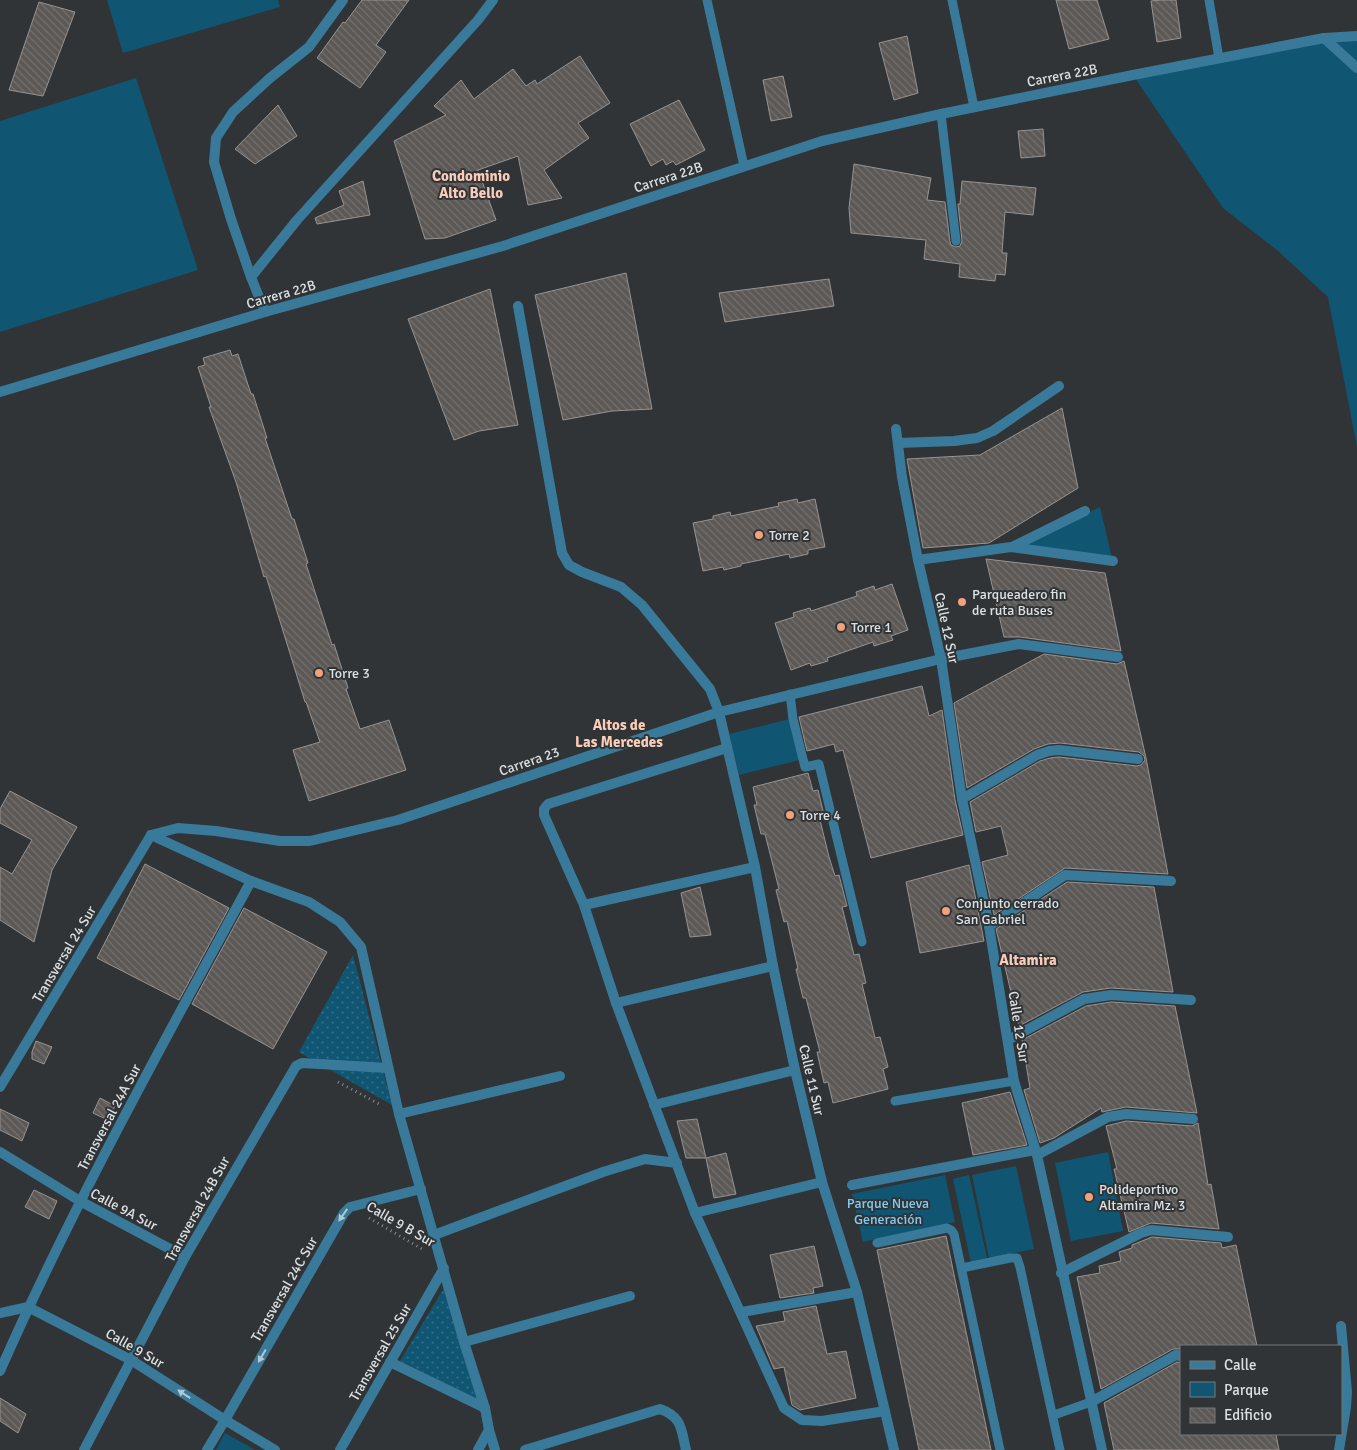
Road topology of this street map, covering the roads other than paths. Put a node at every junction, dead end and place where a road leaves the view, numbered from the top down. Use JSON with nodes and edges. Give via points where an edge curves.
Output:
{"nodes":[{"id":1,"x":343,"y":0,"type":"edge"},
{"id":2,"x":493,"y":0,"type":"edge"},
{"id":3,"x":707,"y":0,"type":"edge"},
{"id":4,"x":952,"y":0,"type":"edge"},
{"id":5,"x":1209,"y":0,"type":"edge"},
{"id":6,"x":1357,"y":36,"type":"edge"},
{"id":7,"x":1324,"y":38,"type":"junction"},
{"id":8,"x":1219,"y":58,"type":"junction"},
{"id":9,"x":1357,"y":68,"type":"edge"},
{"id":10,"x":974,"y":107,"type":"junction"},
{"id":11,"x":941,"y":114,"type":"junction"},
{"id":12,"x":744,"y":166,"type":"junction"},
{"id":13,"x":956,"y":241,"type":"dead end"},
{"id":14,"x":251,"y":276,"type":"junction"},
{"id":15,"x":518,"y":306,"type":"dead end"},
{"id":16,"x":265,"y":312,"type":"junction"},
{"id":17,"x":1058,"y":386,"type":"dead end"},
{"id":18,"x":0,"y":392,"type":"edge"},
{"id":19,"x":896,"y":429,"type":"dead end"},
{"id":20,"x":898,"y":443,"type":"junction"},
{"id":21,"x":1085,"y":511,"type":"dead end"},
{"id":22,"x":1011,"y":547,"type":"junction"},
{"id":23,"x":918,"y":560,"type":"junction"},
{"id":24,"x":1113,"y":562,"type":"dead end"},
{"id":25,"x":1118,"y":657,"type":"dead end"},
{"id":26,"x":941,"y":659,"type":"junction"},
{"id":27,"x":790,"y":694,"type":"junction"},
{"id":28,"x":719,"y":712,"type":"junction"},
{"id":29,"x":727,"y":748,"type":"junction"},
{"id":30,"x":1138,"y":759,"type":"dead end"},
{"id":31,"x":962,"y":799,"type":"junction"},
{"id":32,"x":151,"y":835,"type":"junction"},
{"id":33,"x":756,"y":867,"type":"junction"},
{"id":34,"x":251,"y":881,"type":"junction"},
{"id":35,"x":1171,"y":881,"type":"dead end"},
{"id":36,"x":584,"y":905,"type":"junction"},
{"id":37,"x":989,"y":926,"type":"junction"},
{"id":38,"x":862,"y":942,"type":"dead end"},
{"id":39,"x":773,"y":966,"type":"junction"},
{"id":40,"x":1191,"y":1000,"type":"dead end"},
{"id":41,"x":616,"y":1003,"type":"junction"},
{"id":42,"x":1008,"y":1040,"type":"junction"},
{"id":43,"x":388,"y":1068,"type":"junction"},
{"id":44,"x":794,"y":1070,"type":"junction"},
{"id":45,"x":560,"y":1076,"type":"dead end"},
{"id":46,"x":1014,"y":1081,"type":"junction"},
{"id":47,"x":0,"y":1087,"type":"edge"},
{"id":48,"x":895,"y":1101,"type":"dead end"},
{"id":49,"x":654,"y":1105,"type":"junction"},
{"id":50,"x":399,"y":1114,"type":"junction"},
{"id":51,"x":1193,"y":1119,"type":"dead end"},
{"id":52,"x":0,"y":1152,"type":"edge"},
{"id":53,"x":1036,"y":1152,"type":"junction"},
{"id":54,"x":677,"y":1163,"type":"junction"},
{"id":55,"x":822,"y":1182,"type":"junction"},
{"id":56,"x":852,"y":1185,"type":"dead end"},
{"id":57,"x":421,"y":1189,"type":"junction"},
{"id":58,"x":80,"y":1201,"type":"junction"},
{"id":59,"x":695,"y":1213,"type":"junction"},
{"id":60,"x":434,"y":1235,"type":"junction"},
{"id":61,"x":1228,"y":1237,"type":"dead end"},
{"id":62,"x":876,"y":1243,"type":"dead end"},
{"id":63,"x":185,"y":1257,"type":"junction"},
{"id":64,"x":443,"y":1264,"type":"junction"},
{"id":65,"x":962,"y":1268,"type":"junction"},
{"id":66,"x":1062,"y":1273,"type":"junction"},
{"id":67,"x":857,"y":1292,"type":"junction"},
{"id":68,"x":630,"y":1296,"type":"dead end"},
{"id":69,"x":28,"y":1307,"type":"junction"},
{"id":70,"x":742,"y":1312,"type":"junction"},
{"id":71,"x":0,"y":1313,"type":"edge"},
{"id":72,"x":1341,"y":1326,"type":"dead end"},
{"id":73,"x":464,"y":1342,"type":"junction"},
{"id":74,"x":1180,"y":1356,"type":"edge"},
{"id":75,"x":132,"y":1360,"type":"junction"},
{"id":76,"x":390,"y":1362,"type":"junction"},
{"id":77,"x":0,"y":1371,"type":"edge"},
{"id":78,"x":1091,"y":1402,"type":"junction"},
{"id":79,"x":485,"y":1408,"type":"junction"},
{"id":80,"x":885,"y":1411,"type":"junction"},
{"id":81,"x":1054,"y":1414,"type":"junction"},
{"id":82,"x":225,"y":1420,"type":"junction"},
{"id":83,"x":489,"y":1430,"type":"junction"},
{"id":84,"x":1342,"y":1432,"type":"edge"},
{"id":85,"x":1341,"y":1435,"type":"edge"},
{"id":86,"x":84,"y":1450,"type":"edge"},
{"id":87,"x":207,"y":1450,"type":"edge"},
{"id":88,"x":275,"y":1450,"type":"edge"},
{"id":89,"x":340,"y":1450,"type":"edge"},
{"id":90,"x":478,"y":1450,"type":"edge"},
{"id":91,"x":496,"y":1450,"type":"edge"},
{"id":92,"x":525,"y":1450,"type":"edge"},
{"id":93,"x":686,"y":1450,"type":"edge"},
{"id":94,"x":894,"y":1450,"type":"edge"},
{"id":95,"x":1000,"y":1450,"type":"edge"},
{"id":96,"x":1060,"y":1450,"type":"edge"},
{"id":97,"x":1102,"y":1450,"type":"edge"},
{"id":98,"x":1339,"y":1450,"type":"edge"}],
"edges":[{"from":1,"to":14,"type":"street","via":[[309,47],[233,112],[216,138],[214,162]]},
{"from":2,"to":14,"type":"street"},
{"from":3,"to":12,"type":"lane"},
{"from":4,"to":10,"type":"lane"},
{"from":5,"to":8,"type":"lane"},
{"from":6,"to":7,"type":"street","name":"Carrera 22B"},
{"from":7,"to":8,"type":"street","name":"Carrera 22B"},
{"from":7,"to":9,"type":"street"},
{"from":8,"to":10,"type":"street","name":"Carrera 22B"},
{"from":10,"to":11,"type":"street","name":"Carrera 22B"},
{"from":11,"to":12,"type":"street","name":"Carrera 22B","via":[[822,141]]},
{"from":11,"to":13,"type":"lane"},
{"from":12,"to":16,"type":"street","name":"Carrera 22B","via":[[503,246]]},
{"from":14,"to":16,"type":"street"},
{"from":15,"to":28,"type":"street","name":"Calle 11 Sur","via":[[562,553],[569,565],[621,586],[642,605],[710,689]]},
{"from":16,"to":18,"type":"street","name":"Carrera 22B"},
{"from":17,"to":20,"type":"street","via":[[977,438]]},
{"from":19,"to":20,"type":"street","name":"Calle 12 Sur"},
{"from":20,"to":23,"type":"street","name":"Calle 12 Sur"},
{"from":21,"to":22,"type":"street"},
{"from":22,"to":23,"type":"street"},
{"from":22,"to":24,"type":"street"},
{"from":23,"to":26,"type":"street","name":"Calle 12 Sur"},
{"from":25,"to":26,"type":"street","name":"Carrera 23","via":[[1019,644]]},
{"from":26,"to":27,"type":"street","name":"Carrera 23"},
{"from":26,"to":31,"type":"street","name":"Calle 12 Sur"},
{"from":27,"to":28,"type":"street","name":"Carrera 23"},
{"from":27,"to":38,"type":"lane","via":[[805,767],[819,764]]},
{"from":28,"to":29,"type":"street","name":"Calle 11 Sur"},
{"from":28,"to":32,"type":"street","name":"Carrera 23","via":[[398,820],[310,841],[280,841],[178,828]]},
{"from":29,"to":33,"type":"street","name":"Calle 11 Sur"},
{"from":29,"to":36,"type":"street","via":[[548,804],[544,815]]},
{"from":30,"to":31,"type":"street","via":[[1049,751]]},
{"from":31,"to":37,"type":"street","name":"Calle 12 Sur"},
{"from":32,"to":34,"type":"street"},
{"from":32,"to":47,"type":"street","name":"Transversal 24 Sur"},
{"from":33,"to":36,"type":"street"},
{"from":33,"to":39,"type":"street","name":"Calle 11 Sur"},
{"from":34,"to":43,"type":"street","via":[[309,902],[340,922],[361,947]]},
{"from":34,"to":58,"type":"street","name":"Transversal 24A Sur"},
{"from":35,"to":37,"type":"street","via":[[1065,875]]},
{"from":36,"to":41,"type":"street"},
{"from":37,"to":42,"type":"street","name":"Calle 12 Sur"},
{"from":39,"to":41,"type":"street"},
{"from":39,"to":44,"type":"street","name":"Calle 11 Sur"},
{"from":40,"to":42,"type":"street","via":[[1111,994],[1084,999]]},
{"from":41,"to":49,"type":"street"},
{"from":42,"to":46,"type":"street","name":"Calle 12 Sur"},
{"from":43,"to":50,"type":"street"},
{"from":43,"to":63,"type":"street","name":"Transversal 24B Sur","via":[[302,1063],[296,1066]]},
{"from":44,"to":49,"type":"street"},
{"from":44,"to":55,"type":"street","name":"Calle 11 Sur"},
{"from":45,"to":50,"type":"street"},
{"from":46,"to":48,"type":"lane"},
{"from":46,"to":53,"type":"street","name":"Calle 12 Sur"},
{"from":49,"to":54,"type":"street"},
{"from":50,"to":57,"type":"street"},
{"from":51,"to":53,"type":"street","via":[[1126,1114],[1108,1117]]},
{"from":52,"to":58,"type":"street","name":"Calle 9A Sur"},
{"from":53,"to":56,"type":"street"},
{"from":53,"to":66,"type":"street","name":"Calle 12 Sur"},
{"from":54,"to":59,"type":"street"},
{"from":54,"to":60,"type":"street","via":[[645,1158]]},
{"from":55,"to":59,"type":"street"},
{"from":55,"to":67,"type":"street","name":"Calle 11 Sur"},
{"from":57,"to":60,"type":"street"},
{"from":57,"to":82,"type":"street","name":"Transversal 24C Sur","one_way":true,"via":[[350,1207],[344,1213]]},
{"from":58,"to":63,"type":"street","name":"Calle 9A Sur"},
{"from":58,"to":69,"type":"street","name":"Transversal 24A Sur"},
{"from":59,"to":70,"type":"street"},
{"from":60,"to":64,"type":"street"},
{"from":61,"to":66,"type":"street","via":[[1151,1230]]},
{"from":62,"to":65,"type":"lane","via":[[947,1228],[954,1234]]},
{"from":63,"to":75,"type":"street","name":"Transversal 24B Sur"},
{"from":64,"to":73,"type":"street"},
{"from":64,"to":76,"type":"street","name":"Transversal 25 Sur"},
{"from":65,"to":81,"type":"lane","via":[[1017,1258]]},
{"from":65,"to":95,"type":"lane"},
{"from":66,"to":78,"type":"street","name":"Calle 12 Sur"},
{"from":67,"to":70,"type":"street"},
{"from":67,"to":80,"type":"street","name":"Calle 11 Sur"},
{"from":68,"to":73,"type":"street"},
{"from":69,"to":71,"type":"street"},
{"from":69,"to":75,"type":"street","name":"Calle 9 Sur"},
{"from":69,"to":77,"type":"street","name":"Transversal 24A Sur"},
{"from":70,"to":80,"type":"street","via":[[784,1408],[802,1420],[822,1421]]},
{"from":72,"to":84,"type":"street","via":[[1347,1392]]},
{"from":73,"to":79,"type":"street"},
{"from":74,"to":78,"type":"street","via":[[1176,1355]]},
{"from":82,"to":75,"type":"street","name":"Calle 9 Sur","one_way":true},
{"from":75,"to":86,"type":"street","name":"Transversal 24B Sur"},
{"from":76,"to":79,"type":"street"},
{"from":76,"to":89,"type":"street","name":"Transversal 25 Sur"},
{"from":78,"to":81,"type":"lane"},
{"from":78,"to":97,"type":"street","name":"Calle 12 Sur"},
{"from":79,"to":83,"type":"street"},
{"from":80,"to":94,"type":"street","name":"Calle 11 Sur"},
{"from":81,"to":96,"type":"lane"},
{"from":82,"to":87,"type":"street","name":"Transversal 24C Sur"},
{"from":82,"to":88,"type":"street","name":"Calle 9 Sur"},
{"from":83,"to":90,"type":"street"},
{"from":83,"to":91,"type":"street"},
{"from":85,"to":98,"type":"street"},
{"from":92,"to":93,"type":"street","via":[[660,1409],[678,1420]]}]}
